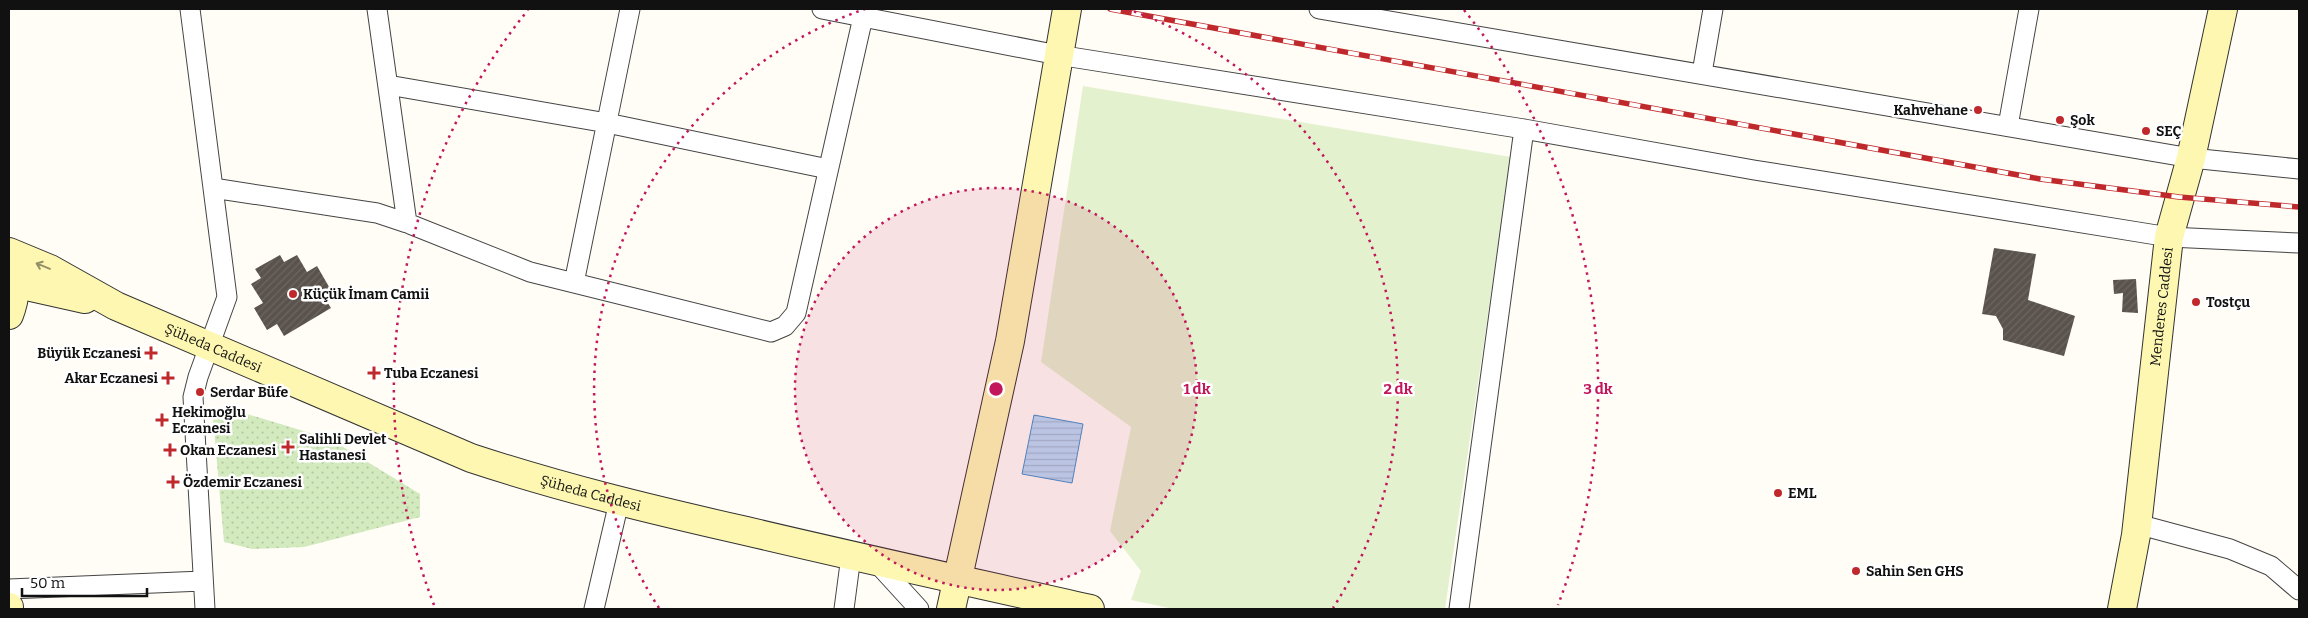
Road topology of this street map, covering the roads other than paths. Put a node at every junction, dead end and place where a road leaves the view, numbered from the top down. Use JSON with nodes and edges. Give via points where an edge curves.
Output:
{"nodes":[{"id":1,"x":190,"y":9,"type":"edge"},
{"id":2,"x":377,"y":9,"type":"edge"},
{"id":3,"x":630,"y":9,"type":"edge"},
{"id":4,"x":822,"y":9,"type":"edge"},
{"id":5,"x":1067,"y":9,"type":"edge"},
{"id":6,"x":1319,"y":9,"type":"edge"},
{"id":7,"x":1713,"y":9,"type":"edge"},
{"id":8,"x":2029,"y":9,"type":"edge"},
{"id":9,"x":2223,"y":9,"type":"edge"},
{"id":10,"x":1368,"y":13,"type":"edge"},
{"id":11,"x":863,"y":17,"type":"junction"},
{"id":12,"x":1058,"y":55,"type":"junction"},
{"id":13,"x":1702,"y":73,"type":"junction"},
{"id":14,"x":388,"y":85,"type":"junction"},
{"id":15,"x":607,"y":124,"type":"junction"},
{"id":16,"x":2008,"y":126,"type":"junction"},
{"id":17,"x":1524,"y":129,"type":"junction"},
{"id":18,"x":2191,"y":158,"type":"junction"},
{"id":19,"x":828,"y":169,"type":"junction"},
{"id":20,"x":2299,"y":169,"type":"edge"},
{"id":21,"x":213,"y":188,"type":"junction"},
{"id":22,"x":407,"y":223,"type":"junction"},
{"id":23,"x":2169,"y":237,"type":"junction"},
{"id":24,"x":2299,"y":244,"type":"edge"},
{"id":25,"x":9,"y":252,"type":"edge"},
{"id":26,"x":12,"y":283,"type":"edge"},
{"id":27,"x":574,"y":283,"type":"junction"},
{"id":28,"x":116,"y":306,"type":"junction"},
{"id":29,"x":9,"y":315,"type":"edge"},
{"id":30,"x":210,"y":346,"type":"junction"},
{"id":31,"x":619,"y":502,"type":"junction"},
{"id":32,"x":2137,"y":524,"type":"junction"},
{"id":33,"x":851,"y":556,"type":"junction"},
{"id":34,"x":877,"y":563,"type":"junction"},
{"id":35,"x":956,"y":579,"type":"junction"},
{"id":36,"x":203,"y":581,"type":"junction"},
{"id":37,"x":9,"y":589,"type":"edge"},
{"id":38,"x":2299,"y":590,"type":"edge"},
{"id":39,"x":205,"y":609,"type":"edge"},
{"id":40,"x":594,"y":609,"type":"edge"},
{"id":41,"x":844,"y":609,"type":"edge"},
{"id":42,"x":919,"y":609,"type":"edge"},
{"id":43,"x":951,"y":609,"type":"edge"},
{"id":44,"x":1086,"y":609,"type":"edge"},
{"id":45,"x":1459,"y":609,"type":"edge"},
{"id":46,"x":2122,"y":609,"type":"edge"}],
"edges":[{"from":1,"to":21,"type":"street"},
{"from":2,"to":14,"type":"street"},
{"from":3,"to":15,"type":"street"},
{"from":4,"to":11,"type":"street"},
{"from":5,"to":12,"type":"main road"},
{"from":6,"to":10,"type":"street"},
{"from":7,"to":13,"type":"street"},
{"from":8,"to":16,"type":"street"},
{"from":9,"to":18,"type":"main road","name":"Menderes Caddesi"},
{"from":10,"to":13,"type":"street"},
{"from":11,"to":12,"type":"street"},
{"from":11,"to":19,"type":"street"},
{"from":12,"to":17,"type":"street"},
{"from":12,"to":35,"type":"main road","via":[[1010,340]]},
{"from":13,"to":16,"type":"street"},
{"from":14,"to":15,"type":"street"},
{"from":14,"to":22,"type":"street"},
{"from":15,"to":19,"type":"street"},
{"from":15,"to":27,"type":"street"},
{"from":16,"to":18,"type":"street"},
{"from":17,"to":23,"type":"street"},
{"from":17,"to":45,"type":"street"},
{"from":18,"to":20,"type":"street"},
{"from":18,"to":23,"type":"main road","name":"Menderes Caddesi"},
{"from":19,"to":27,"type":"street","via":[[796,313],[784,326],[771,332]]},
{"from":21,"to":22,"type":"street","via":[[377,213]]},
{"from":21,"to":30,"type":"street","via":[[227,297]]},
{"from":22,"to":27,"type":"street","via":[[530,272]]},
{"from":23,"to":24,"type":"street"},
{"from":23,"to":32,"type":"main road","name":"Menderes Caddesi"},
{"from":25,"to":26,"type":"main road"},
{"from":28,"to":25,"type":"main road","one_way":true,"via":[[50,269]]},
{"from":26,"to":28,"type":"main road"},
{"from":26,"to":29,"type":"main road","via":[[14,302]]},
{"from":28,"to":30,"type":"main road","name":"Şüheda Caddesi"},
{"from":30,"to":31,"type":"main road","name":"Şüheda Caddesi","via":[[471,458]]},
{"from":30,"to":36,"type":"street","via":[[193,396]]},
{"from":31,"to":33,"type":"main road","name":"Şüheda Caddesi"},
{"from":31,"to":40,"type":"street"},
{"from":32,"to":38,"type":"street","via":[[2230,548],[2271,566]]},
{"from":32,"to":46,"type":"main road","name":"Menderes Caddesi"},
{"from":33,"to":34,"type":"main road","name":"Şüheda Caddesi"},
{"from":33,"to":41,"type":"street"},
{"from":34,"to":35,"type":"main road","name":"Şüheda Caddesi"},
{"from":34,"to":42,"type":"street"},
{"from":35,"to":43,"type":"main road"},
{"from":35,"to":44,"type":"main road","name":"Şüheda Caddesi"},
{"from":36,"to":37,"type":"street"},
{"from":36,"to":39,"type":"street"}]}
